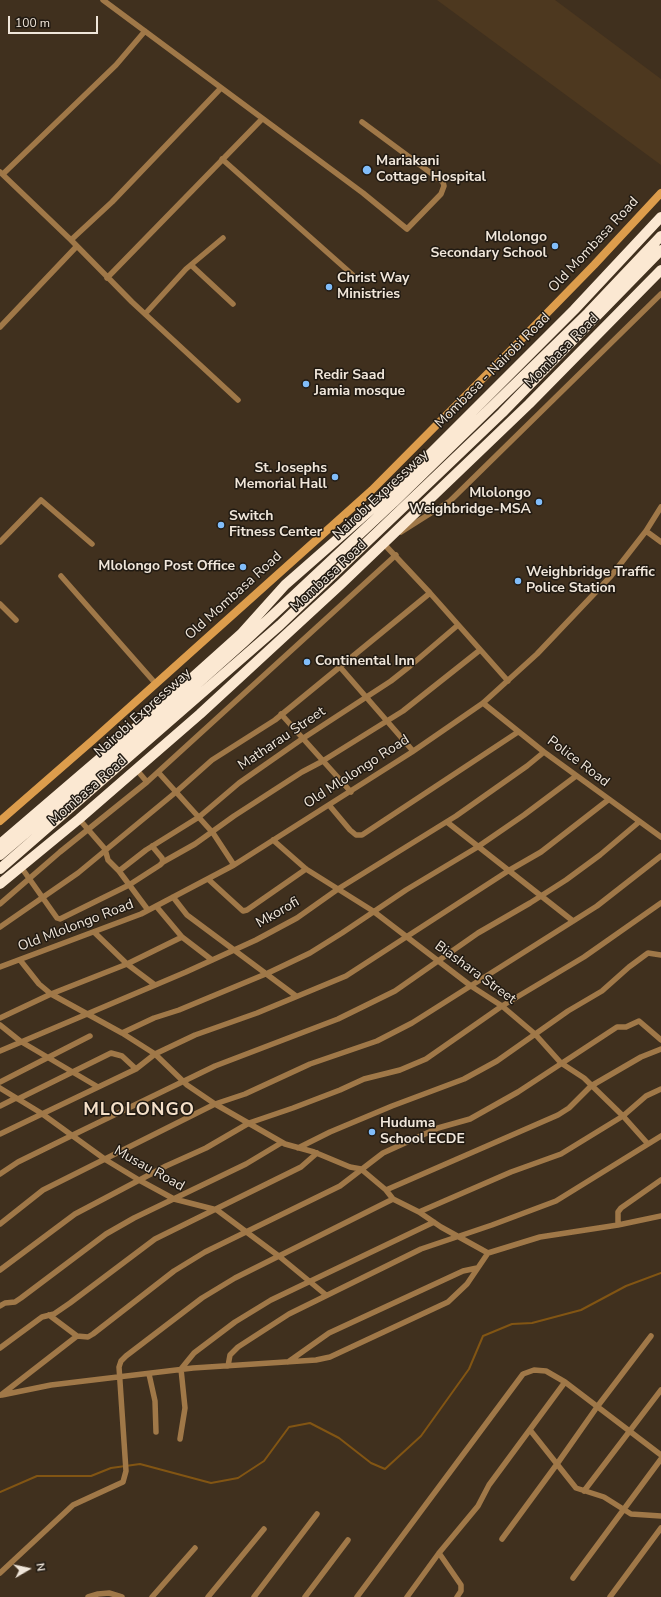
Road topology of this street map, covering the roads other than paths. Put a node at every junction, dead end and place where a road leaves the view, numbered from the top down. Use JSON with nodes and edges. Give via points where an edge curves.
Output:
{"nodes":[{"id":1,"x":104,"y":0,"type":"edge"},
{"id":2,"x":145,"y":31,"type":"junction"},
{"id":3,"x":221,"y":88,"type":"junction"},
{"id":4,"x":262,"y":119,"type":"junction"},
{"id":5,"x":362,"y":122,"type":"dead end"},
{"id":6,"x":222,"y":159,"type":"junction"},
{"id":7,"x":2,"y":173,"type":"edge"},
{"id":8,"x":661,"y":193,"type":"edge"},
{"id":9,"x":661,"y":217,"type":"edge"},
{"id":10,"x":661,"y":236,"type":"edge"},
{"id":11,"x":223,"y":238,"type":"dead end"},
{"id":12,"x":71,"y":240,"type":"junction"},
{"id":13,"x":77,"y":246,"type":"junction"},
{"id":14,"x":661,"y":250,"type":"edge"},
{"id":15,"x":191,"y":265,"type":"junction"},
{"id":16,"x":661,"y":270,"type":"edge"},
{"id":17,"x":107,"y":278,"type":"junction"},
{"id":18,"x":355,"y":278,"type":"dead end"},
{"id":19,"x":661,"y":294,"type":"edge"},
{"id":20,"x":233,"y":304,"type":"dead end"},
{"id":21,"x":145,"y":314,"type":"junction"},
{"id":22,"x":0,"y":327,"type":"edge"},
{"id":23,"x":238,"y":400,"type":"dead end"},
{"id":24,"x":661,"y":507,"type":"edge"},
{"id":25,"x":646,"y":531,"type":"junction"},
{"id":26,"x":387,"y":540,"type":"junction"},
{"id":27,"x":0,"y":542,"type":"edge"},
{"id":28,"x":661,"y":542,"type":"edge"},
{"id":29,"x":92,"y":544,"type":"dead end"},
{"id":30,"x":396,"y":555,"type":"junction"},
{"id":31,"x":61,"y":576,"type":"dead end"},
{"id":32,"x":430,"y":593,"type":"junction"},
{"id":33,"x":0,"y":604,"type":"edge"},
{"id":34,"x":16,"y":620,"type":"dead end"},
{"id":35,"x":458,"y":625,"type":"junction"},
{"id":36,"x":480,"y":650,"type":"junction"},
{"id":37,"x":340,"y":667,"type":"junction"},
{"id":38,"x":508,"y":681,"type":"junction"},
{"id":39,"x":156,"y":684,"type":"junction"},
{"id":40,"x":365,"y":697,"type":"junction"},
{"id":41,"x":483,"y":703,"type":"junction"},
{"id":42,"x":281,"y":714,"type":"junction"},
{"id":43,"x":386,"y":721,"type":"junction"},
{"id":44,"x":518,"y":732,"type":"junction"},
{"id":45,"x":302,"y":739,"type":"junction"},
{"id":46,"x":413,"y":751,"type":"junction"},
{"id":47,"x":544,"y":752,"type":"junction"},
{"id":48,"x":324,"y":760,"type":"junction"},
{"id":49,"x":135,"y":768,"type":"junction"},
{"id":50,"x":158,"y":772,"type":"junction"},
{"id":51,"x":576,"y":776,"type":"junction"},
{"id":52,"x":147,"y":782,"type":"junction"},
{"id":53,"x":176,"y":792,"type":"junction"},
{"id":54,"x":351,"y":792,"type":"junction"},
{"id":55,"x":608,"y":800,"type":"junction"},
{"id":56,"x":330,"y":805,"type":"junction"},
{"id":57,"x":199,"y":817,"type":"junction"},
{"id":58,"x":79,"y":819,"type":"junction"},
{"id":59,"x":0,"y":821,"type":"edge"},
{"id":60,"x":447,"y":822,"type":"junction"},
{"id":61,"x":639,"y":822,"type":"junction"},
{"id":62,"x":88,"y":830,"type":"junction"},
{"id":63,"x":213,"y":833,"type":"junction"},
{"id":64,"x":661,"y":837,"type":"edge"},
{"id":65,"x":273,"y":840,"type":"junction"},
{"id":66,"x":0,"y":844,"type":"edge"},
{"id":67,"x":152,"y":846,"type":"junction"},
{"id":68,"x":478,"y":846,"type":"junction"},
{"id":69,"x":105,"y":849,"type":"junction"},
{"id":70,"x":0,"y":855,"type":"edge"},
{"id":71,"x":661,"y":856,"type":"edge"},
{"id":72,"x":163,"y":862,"type":"junction"},
{"id":73,"x":234,"y":865,"type":"junction"},
{"id":74,"x":21,"y":867,"type":"junction"},
{"id":75,"x":0,"y":869,"type":"edge"},
{"id":76,"x":306,"y":869,"type":"junction"},
{"id":77,"x":508,"y":870,"type":"junction"},
{"id":78,"x":120,"y":871,"type":"junction"},
{"id":79,"x":31,"y":878,"type":"junction"},
{"id":80,"x":208,"y":878,"type":"junction"},
{"id":81,"x":0,"y":884,"type":"edge"},
{"id":82,"x":129,"y":885,"type":"junction"},
{"id":83,"x":338,"y":890,"type":"junction"},
{"id":84,"x":542,"y":896,"type":"junction"},
{"id":85,"x":173,"y":897,"type":"junction"},
{"id":86,"x":43,"y":898,"type":"junction"},
{"id":87,"x":661,"y":903,"type":"edge"},
{"id":88,"x":0,"y":904,"type":"edge"},
{"id":89,"x":156,"y":906,"type":"junction"},
{"id":90,"x":148,"y":910,"type":"junction"},
{"id":91,"x":373,"y":911,"type":"junction"},
{"id":92,"x":573,"y":921,"type":"junction"},
{"id":93,"x":0,"y":927,"type":"edge"},
{"id":94,"x":94,"y":932,"type":"junction"},
{"id":95,"x":182,"y":937,"type":"junction"},
{"id":96,"x":406,"y":937,"type":"junction"},
{"id":97,"x":234,"y":950,"type":"junction"},
{"id":98,"x":661,"y":955,"type":"edge"},
{"id":99,"x":20,"y":960,"type":"junction"},
{"id":100,"x":212,"y":960,"type":"junction"},
{"id":101,"x":438,"y":961,"type":"junction"},
{"id":102,"x":127,"y":964,"type":"junction"},
{"id":103,"x":0,"y":967,"type":"edge"},
{"id":104,"x":268,"y":974,"type":"junction"},
{"id":105,"x":155,"y":984,"type":"junction"},
{"id":106,"x":471,"y":986,"type":"junction"},
{"id":107,"x":51,"y":994,"type":"junction"},
{"id":108,"x":296,"y":996,"type":"junction"},
{"id":109,"x":502,"y":1006,"type":"junction"},
{"id":110,"x":86,"y":1013,"type":"junction"},
{"id":111,"x":0,"y":1018,"type":"edge"},
{"id":112,"x":0,"y":1025,"type":"edge"},
{"id":113,"x":122,"y":1033,"type":"junction"},
{"id":114,"x":535,"y":1034,"type":"junction"},
{"id":115,"x":90,"y":1036,"type":"dead end"},
{"id":116,"x":661,"y":1040,"type":"edge"},
{"id":117,"x":20,"y":1041,"type":"junction"},
{"id":118,"x":661,"y":1048,"type":"edge"},
{"id":119,"x":0,"y":1051,"type":"edge"},
{"id":120,"x":155,"y":1054,"type":"junction"},
{"id":121,"x":48,"y":1056,"type":"junction"},
{"id":122,"x":561,"y":1063,"type":"junction"},
{"id":123,"x":136,"y":1069,"type":"junction"},
{"id":124,"x":74,"y":1072,"type":"junction"},
{"id":125,"x":0,"y":1082,"type":"edge"},
{"id":126,"x":183,"y":1082,"type":"junction"},
{"id":127,"x":592,"y":1086,"type":"junction"},
{"id":128,"x":98,"y":1087,"type":"junction"},
{"id":129,"x":0,"y":1088,"type":"edge"},
{"id":130,"x":661,"y":1089,"type":"edge"},
{"id":131,"x":17,"y":1098,"type":"junction"},
{"id":132,"x":215,"y":1104,"type":"junction"},
{"id":133,"x":0,"y":1106,"type":"edge"},
{"id":134,"x":41,"y":1113,"type":"junction"},
{"id":135,"x":622,"y":1116,"type":"junction"},
{"id":136,"x":249,"y":1123,"type":"junction"},
{"id":137,"x":0,"y":1134,"type":"edge"},
{"id":138,"x":73,"y":1135,"type":"junction"},
{"id":139,"x":661,"y":1136,"type":"edge"},
{"id":140,"x":281,"y":1142,"type":"junction"},
{"id":141,"x":648,"y":1144,"type":"junction"},
{"id":142,"x":298,"y":1148,"type":"junction"},
{"id":143,"x":317,"y":1153,"type":"junction"},
{"id":144,"x":106,"y":1160,"type":"junction"},
{"id":145,"x":361,"y":1169,"type":"junction"},
{"id":146,"x":0,"y":1174,"type":"edge"},
{"id":147,"x":139,"y":1180,"type":"junction"},
{"id":148,"x":661,"y":1180,"type":"edge"},
{"id":149,"x":386,"y":1190,"type":"junction"},
{"id":150,"x":174,"y":1199,"type":"junction"},
{"id":151,"x":393,"y":1199,"type":"junction"},
{"id":152,"x":217,"y":1210,"type":"junction"},
{"id":153,"x":419,"y":1212,"type":"junction"},
{"id":154,"x":661,"y":1216,"type":"edge"},
{"id":155,"x":434,"y":1222,"type":"junction"},
{"id":156,"x":0,"y":1224,"type":"edge"},
{"id":157,"x":618,"y":1225,"type":"junction"},
{"id":158,"x":245,"y":1231,"type":"junction"},
{"id":159,"x":457,"y":1236,"type":"junction"},
{"id":160,"x":488,"y":1254,"type":"junction"},
{"id":161,"x":280,"y":1257,"type":"junction"},
{"id":162,"x":477,"y":1268,"type":"junction"},
{"id":163,"x":0,"y":1270,"type":"edge"},
{"id":164,"x":308,"y":1281,"type":"junction"},
{"id":165,"x":326,"y":1295,"type":"junction"},
{"id":166,"x":0,"y":1306,"type":"edge"},
{"id":167,"x":49,"y":1315,"type":"junction"},
{"id":168,"x":77,"y":1336,"type":"junction"},
{"id":169,"x":651,"y":1336,"type":"dead end"},
{"id":170,"x":0,"y":1348,"type":"edge"},
{"id":171,"x":288,"y":1362,"type":"junction"},
{"id":172,"x":228,"y":1366,"type":"junction"},
{"id":173,"x":181,"y":1370,"type":"junction"},
{"id":174,"x":149,"y":1374,"type":"junction"},
{"id":175,"x":121,"y":1378,"type":"junction"},
{"id":176,"x":564,"y":1382,"type":"junction"},
{"id":177,"x":661,"y":1390,"type":"edge"},
{"id":178,"x":1,"y":1395,"type":"edge"},
{"id":179,"x":597,"y":1407,"type":"junction"},
{"id":180,"x":530,"y":1430,"type":"junction"},
{"id":181,"x":156,"y":1432,"type":"dead end"},
{"id":182,"x":631,"y":1432,"type":"junction"},
{"id":183,"x":180,"y":1439,"type":"dead end"},
{"id":184,"x":661,"y":1455,"type":"edge"},
{"id":185,"x":661,"y":1460,"type":"edge"},
{"id":186,"x":557,"y":1464,"type":"junction"},
{"id":187,"x":584,"y":1491,"type":"junction"},
{"id":188,"x":623,"y":1509,"type":"junction"},
{"id":189,"x":318,"y":1514,"type":"dead end"},
{"id":190,"x":661,"y":1516,"type":"edge"},
{"id":191,"x":661,"y":1528,"type":"edge"},
{"id":192,"x":264,"y":1529,"type":"dead end"},
{"id":193,"x":502,"y":1539,"type":"dead end"},
{"id":194,"x":348,"y":1540,"type":"dead end"},
{"id":195,"x":195,"y":1548,"type":"dead end"},
{"id":196,"x":439,"y":1553,"type":"junction"},
{"id":197,"x":0,"y":1573,"type":"edge"},
{"id":198,"x":573,"y":1578,"type":"dead end"},
{"id":199,"x":88,"y":1597,"type":"edge"},
{"id":200,"x":119,"y":1597,"type":"edge"},
{"id":201,"x":152,"y":1597,"type":"edge"},
{"id":202,"x":208,"y":1597,"type":"edge"},
{"id":203,"x":254,"y":1597,"type":"edge"},
{"id":204,"x":305,"y":1597,"type":"edge"},
{"id":205,"x":357,"y":1597,"type":"edge"},
{"id":206,"x":407,"y":1597,"type":"edge"},
{"id":207,"x":457,"y":1597,"type":"edge"},
{"id":208,"x":610,"y":1597,"type":"edge"}],
"edges":[{"from":1,"to":2,"type":"street"},
{"from":2,"to":3,"type":"street"},
{"from":2,"to":7,"type":"street","via":[[105,76]]},
{"from":3,"to":4,"type":"street"},
{"from":3,"to":12,"type":"street","via":[[112,202]]},
{"from":4,"to":5,"type":"street","via":[[363,193],[407,229],[441,194],[443,182]]},
{"from":4,"to":6,"type":"street"},
{"from":6,"to":17,"type":"street"},
{"from":6,"to":18,"type":"street"},
{"from":7,"to":12,"type":"street"},
{"from":8,"to":39,"type":"street","name":"Old Mombasa Road","via":[[594,266],[397,466]]},
{"from":9,"to":66,"type":"highway","name":"Mombasa - Nairobi Road","via":[[574,310],[399,485],[285,585],[240,634],[160,707]]},
{"from":10,"to":70,"type":"highway","name":"Nairobi Expressway","via":[[588,313],[385,511],[112,760]]},
{"from":11,"to":15,"type":"street"},
{"from":12,"to":13,"type":"street"},
{"from":13,"to":17,"type":"street"},
{"from":13,"to":22,"type":"street"},
{"from":14,"to":75,"type":"highway","name":"Nairobi Expressway","via":[[502,413],[286,620]]},
{"from":15,"to":20,"type":"street"},
{"from":15,"to":21,"type":"street"},
{"from":16,"to":26,"type":"highway","name":"Mombasa Road","via":[[529,404]]},
{"from":17,"to":21,"type":"street"},
{"from":19,"to":26,"type":"street","via":[[450,501]]},
{"from":21,"to":23,"type":"street"},
{"from":24,"to":25,"type":"street","name":"Old Mlolongo Road"},
{"from":25,"to":28,"type":"street"},
{"from":25,"to":38,"type":"street","name":"Old Mlolongo Road","via":[[611,576]]},
{"from":26,"to":30,"type":"street"},
{"from":26,"to":49,"type":"highway","name":"Mombasa Road","via":[[200,714]]},
{"from":27,"to":29,"type":"street","via":[[41,500]]},
{"from":30,"to":32,"type":"street"},
{"from":30,"to":50,"type":"street"},
{"from":31,"to":39,"type":"street"},
{"from":32,"to":35,"type":"street"},
{"from":32,"to":37,"type":"street"},
{"from":33,"to":34,"type":"street"},
{"from":35,"to":36,"type":"street"},
{"from":35,"to":40,"type":"street","name":"Matharau Street","via":[[410,666]]},
{"from":36,"to":38,"type":"street"},
{"from":36,"to":43,"type":"street","via":[[418,700]]},
{"from":37,"to":40,"type":"street"},
{"from":37,"to":42,"type":"street"},
{"from":38,"to":41,"type":"street","name":"Old Mlolongo Road"},
{"from":39,"to":59,"type":"street","name":"Old Mombasa Road"},
{"from":40,"to":43,"type":"street"},
{"from":40,"to":45,"type":"street","name":"Matharau Street"},
{"from":41,"to":44,"type":"street","name":"Police Road"},
{"from":41,"to":46,"type":"street","name":"Old Mlolongo Road"},
{"from":42,"to":45,"type":"street"},
{"from":42,"to":53,"type":"street","via":[[212,760]]},
{"from":43,"to":46,"type":"street"},
{"from":43,"to":48,"type":"street"},
{"from":44,"to":47,"type":"street","name":"Police Road"},
{"from":44,"to":56,"type":"street","via":[[362,835],[356,835],[350,830]]},
{"from":45,"to":48,"type":"street"},
{"from":45,"to":57,"type":"street","name":"Matharau Street","via":[[239,783]]},
{"from":46,"to":54,"type":"street","name":"Old Mlolongo Road"},
{"from":47,"to":51,"type":"street","name":"Police Road"},
{"from":47,"to":60,"type":"street","name":"Mkorofi"},
{"from":48,"to":54,"type":"street"},
{"from":48,"to":63,"type":"street","via":[[234,816]]},
{"from":49,"to":52,"type":"street"},
{"from":49,"to":58,"type":"highway","name":"Mombasa Road"},
{"from":50,"to":52,"type":"street"},
{"from":50,"to":53,"type":"street"},
{"from":51,"to":55,"type":"street","name":"Police Road"},
{"from":51,"to":68,"type":"street"},
{"from":52,"to":62,"type":"street"},
{"from":53,"to":57,"type":"street"},
{"from":53,"to":69,"type":"street"},
{"from":54,"to":56,"type":"street","name":"Old Mlolongo Road"},
{"from":55,"to":61,"type":"street","name":"Police Road"},
{"from":55,"to":77,"type":"street","via":[[541,852]]},
{"from":56,"to":65,"type":"street","name":"Old Mlolongo Road"},
{"from":57,"to":63,"type":"street"},
{"from":57,"to":67,"type":"street","name":"Matharau Street"},
{"from":58,"to":62,"type":"street"},
{"from":58,"to":74,"type":"highway","name":"Mombasa Road"},
{"from":60,"to":68,"type":"street"},
{"from":60,"to":83,"type":"street","name":"Mkorofi"},
{"from":61,"to":64,"type":"street","name":"Police Road"},
{"from":61,"to":84,"type":"street","via":[[600,855]]},
{"from":62,"to":69,"type":"street"},
{"from":62,"to":79,"type":"street"},
{"from":63,"to":72,"type":"street"},
{"from":63,"to":73,"type":"street"},
{"from":65,"to":73,"type":"street","name":"Old Mlolongo Road"},
{"from":65,"to":76,"type":"street","name":"Biashara Street"},
{"from":67,"to":72,"type":"street"},
{"from":67,"to":78,"type":"street","name":"Matharau Street"},
{"from":68,"to":77,"type":"street"},
{"from":68,"to":91,"type":"street"},
{"from":69,"to":78,"type":"street","via":[[108,860]]},
{"from":69,"to":86,"type":"street","via":[[78,873]]},
{"from":71,"to":92,"type":"street","via":[[597,906]]},
{"from":72,"to":82,"type":"street"},
{"from":73,"to":80,"type":"street","name":"Old Mlolongo Road"},
{"from":74,"to":79,"type":"street"},
{"from":74,"to":81,"type":"highway","name":"Mombasa Road"},
{"from":76,"to":80,"type":"street","via":[[243,911]]},
{"from":76,"to":83,"type":"street","name":"Biashara Street"},
{"from":77,"to":84,"type":"street"},
{"from":77,"to":96,"type":"street"},
{"from":78,"to":82,"type":"street"},
{"from":79,"to":86,"type":"street"},
{"from":79,"to":88,"type":"street"},
{"from":80,"to":85,"type":"street","name":"Old Mlolongo Road"},
{"from":82,"to":86,"type":"street","via":[[60,919]]},
{"from":82,"to":90,"type":"street"},
{"from":83,"to":91,"type":"street","name":"Biashara Street"},
{"from":83,"to":97,"type":"street","name":"Mkorofi","via":[[297,918]]},
{"from":84,"to":92,"type":"street"},
{"from":84,"to":101,"type":"street","via":[[478,933]]},
{"from":85,"to":89,"type":"street","name":"Old Mlolongo Road"},
{"from":85,"to":97,"type":"street","via":[[187,915]]},
{"from":86,"to":93,"type":"street"},
{"from":87,"to":109,"type":"street","via":[[584,957]]},
{"from":89,"to":90,"type":"street","name":"Old Mlolongo Road"},
{"from":89,"to":95,"type":"street"},
{"from":90,"to":94,"type":"street","name":"Old Mlolongo Road"},
{"from":91,"to":96,"type":"street","name":"Biashara Street"},
{"from":91,"to":104,"type":"street","via":[[316,949]]},
{"from":92,"to":106,"type":"street"},
{"from":94,"to":99,"type":"street","name":"Old Mlolongo Road"},
{"from":94,"to":102,"type":"street"},
{"from":95,"to":100,"type":"street"},
{"from":95,"to":102,"type":"street"},
{"from":96,"to":101,"type":"street","name":"Biashara Street"},
{"from":96,"to":108,"type":"street","via":[[346,976]]},
{"from":97,"to":100,"type":"street","name":"Mkorofi"},
{"from":97,"to":104,"type":"street"},
{"from":98,"to":114,"type":"street","via":[[648,953],[602,991]]},
{"from":99,"to":103,"type":"street","name":"Old Mlolongo Road"},
{"from":99,"to":107,"type":"street","via":[[39,984]]},
{"from":100,"to":105,"type":"street","name":"Mkorofi"},
{"from":101,"to":106,"type":"street","name":"Biashara Street"},
{"from":101,"to":126,"type":"street","via":[[394,990],[338,1019],[215,1066]]},
{"from":102,"to":105,"type":"street"},
{"from":102,"to":107,"type":"street"},
{"from":104,"to":108,"type":"street"},
{"from":104,"to":113,"type":"street"},
{"from":105,"to":110,"type":"street","name":"Mkorofi"},
{"from":106,"to":109,"type":"street","name":"Biashara Street"},
{"from":106,"to":132,"type":"street","via":[[412,1023],[377,1041],[310,1064],[244,1094]]},
{"from":107,"to":110,"type":"street"},
{"from":107,"to":111,"type":"street"},
{"from":108,"to":120,"type":"street","via":[[195,1035]]},
{"from":109,"to":114,"type":"street","name":"Biashara Street"},
{"from":109,"to":136,"type":"street","via":[[426,1059],[400,1070],[364,1079]]},
{"from":110,"to":113,"type":"street"},
{"from":110,"to":117,"type":"street","name":"Mkorofi"},
{"from":112,"to":117,"type":"street"},
{"from":113,"to":120,"type":"street"},
{"from":114,"to":122,"type":"street","name":"Biashara Street"},
{"from":114,"to":142,"type":"street","via":[[497,1061],[464,1079],[392,1106]]},
{"from":115,"to":121,"type":"street"},
{"from":116,"to":122,"type":"street","via":[[638,1020],[629,1026],[617,1027]]},
{"from":117,"to":119,"type":"street","name":"Mkorofi"},
{"from":117,"to":121,"type":"street"},
{"from":118,"to":127,"type":"street"},
{"from":120,"to":123,"type":"street"},
{"from":120,"to":126,"type":"street"},
{"from":121,"to":124,"type":"street"},
{"from":121,"to":125,"type":"street"},
{"from":122,"to":127,"type":"street","name":"Biashara Street","via":[[577,1072]]},
{"from":122,"to":145,"type":"street","via":[[518,1092],[470,1119],[409,1140],[383,1153]]},
{"from":123,"to":124,"type":"street","via":[[122,1056],[111,1053]]},
{"from":123,"to":128,"type":"street"},
{"from":124,"to":128,"type":"street"},
{"from":124,"to":131,"type":"street"},
{"from":126,"to":132,"type":"street"},
{"from":126,"to":138,"type":"street"},
{"from":127,"to":135,"type":"street","name":"Biashara Street"},
{"from":127,"to":149,"type":"street","via":[[570,1108],[558,1115]]},
{"from":128,"to":134,"type":"street"},
{"from":129,"to":131,"type":"street","name":"Musau Road"},
{"from":130,"to":135,"type":"street","via":[[633,1105]]},
{"from":131,"to":133,"type":"street"},
{"from":131,"to":134,"type":"street","name":"Musau Road"},
{"from":132,"to":136,"type":"street"},
{"from":132,"to":144,"type":"street"},
{"from":134,"to":137,"type":"street"},
{"from":134,"to":138,"type":"street","name":"Musau Road"},
{"from":135,"to":141,"type":"street","name":"Biashara Street"},
{"from":135,"to":153,"type":"street","via":[[561,1154],[511,1172]]},
{"from":136,"to":140,"type":"street"},
{"from":136,"to":147,"type":"street","via":[[206,1148]]},
{"from":138,"to":144,"type":"street","name":"Musau Road"},
{"from":138,"to":146,"type":"street","via":[[18,1162]]},
{"from":139,"to":141,"type":"street"},
{"from":140,"to":142,"type":"street"},
{"from":140,"to":150,"type":"street","via":[[246,1164]]},
{"from":141,"to":159,"type":"street","via":[[556,1201]]},
{"from":142,"to":143,"type":"street"},
{"from":143,"to":145,"type":"street"},
{"from":143,"to":152,"type":"street","via":[[301,1168]]},
{"from":144,"to":147,"type":"street","name":"Musau Road"},
{"from":144,"to":156,"type":"street","via":[[42,1190]]},
{"from":145,"to":149,"type":"street"},
{"from":145,"to":158,"type":"street","via":[[340,1186]]},
{"from":147,"to":150,"type":"street","name":"Musau Road"},
{"from":147,"to":163,"type":"street","via":[[75,1214]]},
{"from":148,"to":157,"type":"street","via":[[621,1208],[618,1212]]},
{"from":149,"to":151,"type":"street"},
{"from":150,"to":152,"type":"street","name":"Musau Road"},
{"from":150,"to":166,"type":"street","via":[[106,1234],[21,1298]]},
{"from":151,"to":153,"type":"street"},
{"from":151,"to":161,"type":"street"},
{"from":152,"to":158,"type":"street","name":"Musau Road"},
{"from":152,"to":167,"type":"street","via":[[155,1240],[76,1299]]},
{"from":153,"to":155,"type":"street"},
{"from":154,"to":157,"type":"street"},
{"from":155,"to":159,"type":"street"},
{"from":155,"to":164,"type":"street"},
{"from":157,"to":160,"type":"street","via":[[540,1237]]},
{"from":158,"to":161,"type":"street","name":"Musau Road"},
{"from":158,"to":168,"type":"street","via":[[174,1272],[93,1334],[88,1337]]},
{"from":159,"to":160,"type":"street"},
{"from":159,"to":165,"type":"street","via":[[421,1249]]},
{"from":160,"to":162,"type":"street"},
{"from":161,"to":164,"type":"street","name":"Musau Road"},
{"from":161,"to":175,"type":"street","via":[[235,1278],[202,1298],[126,1356],[119,1367]]},
{"from":162,"to":171,"type":"street","via":[[463,1271],[329,1333]]},
{"from":162,"to":171,"type":"street","via":[[467,1284],[448,1302],[430,1312],[330,1357]]},
{"from":164,"to":165,"type":"street","name":"Musau Road"},
{"from":164,"to":173,"type":"street","via":[[235,1322],[194,1353]]},
{"from":165,"to":172,"type":"street","via":[[289,1314],[238,1347],[230,1355]]},
{"from":167,"to":168,"type":"street"},
{"from":167,"to":170,"type":"street","via":[[23,1330]]},
{"from":168,"to":178,"type":"street"},
{"from":169,"to":179,"type":"street"},
{"from":171,"to":172,"type":"street"},
{"from":172,"to":173,"type":"street"},
{"from":173,"to":174,"type":"street"},
{"from":173,"to":183,"type":"street","via":[[185,1408]]},
{"from":174,"to":175,"type":"street"},
{"from":174,"to":181,"type":"street","via":[[155,1401]]},
{"from":175,"to":178,"type":"street","via":[[51,1385]]},
{"from":175,"to":197,"type":"street","via":[[126,1471],[123,1482],[73,1505]]},
{"from":176,"to":179,"type":"street"},
{"from":176,"to":180,"type":"street"},
{"from":176,"to":205,"type":"street","via":[[546,1371],[534,1370],[523,1374]]},
{"from":177,"to":182,"type":"street"},
{"from":179,"to":182,"type":"street"},
{"from":179,"to":186,"type":"street"},
{"from":180,"to":186,"type":"street"},
{"from":180,"to":196,"type":"street","via":[[489,1485],[478,1506]]},
{"from":182,"to":184,"type":"street"},
{"from":182,"to":187,"type":"street"},
{"from":185,"to":188,"type":"street"},
{"from":186,"to":187,"type":"street","via":[[576,1488]]},
{"from":186,"to":193,"type":"street"},
{"from":187,"to":188,"type":"street","via":[[604,1497]]},
{"from":188,"to":190,"type":"street","via":[[631,1514]]},
{"from":188,"to":198,"type":"street"},
{"from":189,"to":203,"type":"street"},
{"from":191,"to":208,"type":"street"},
{"from":192,"to":202,"type":"street"},
{"from":194,"to":204,"type":"street"},
{"from":195,"to":201,"type":"street"},
{"from":196,"to":206,"type":"street"},
{"from":196,"to":207,"type":"street","via":[[461,1585]]},
{"from":199,"to":200,"type":"street","via":[[103,1594]]}]}
